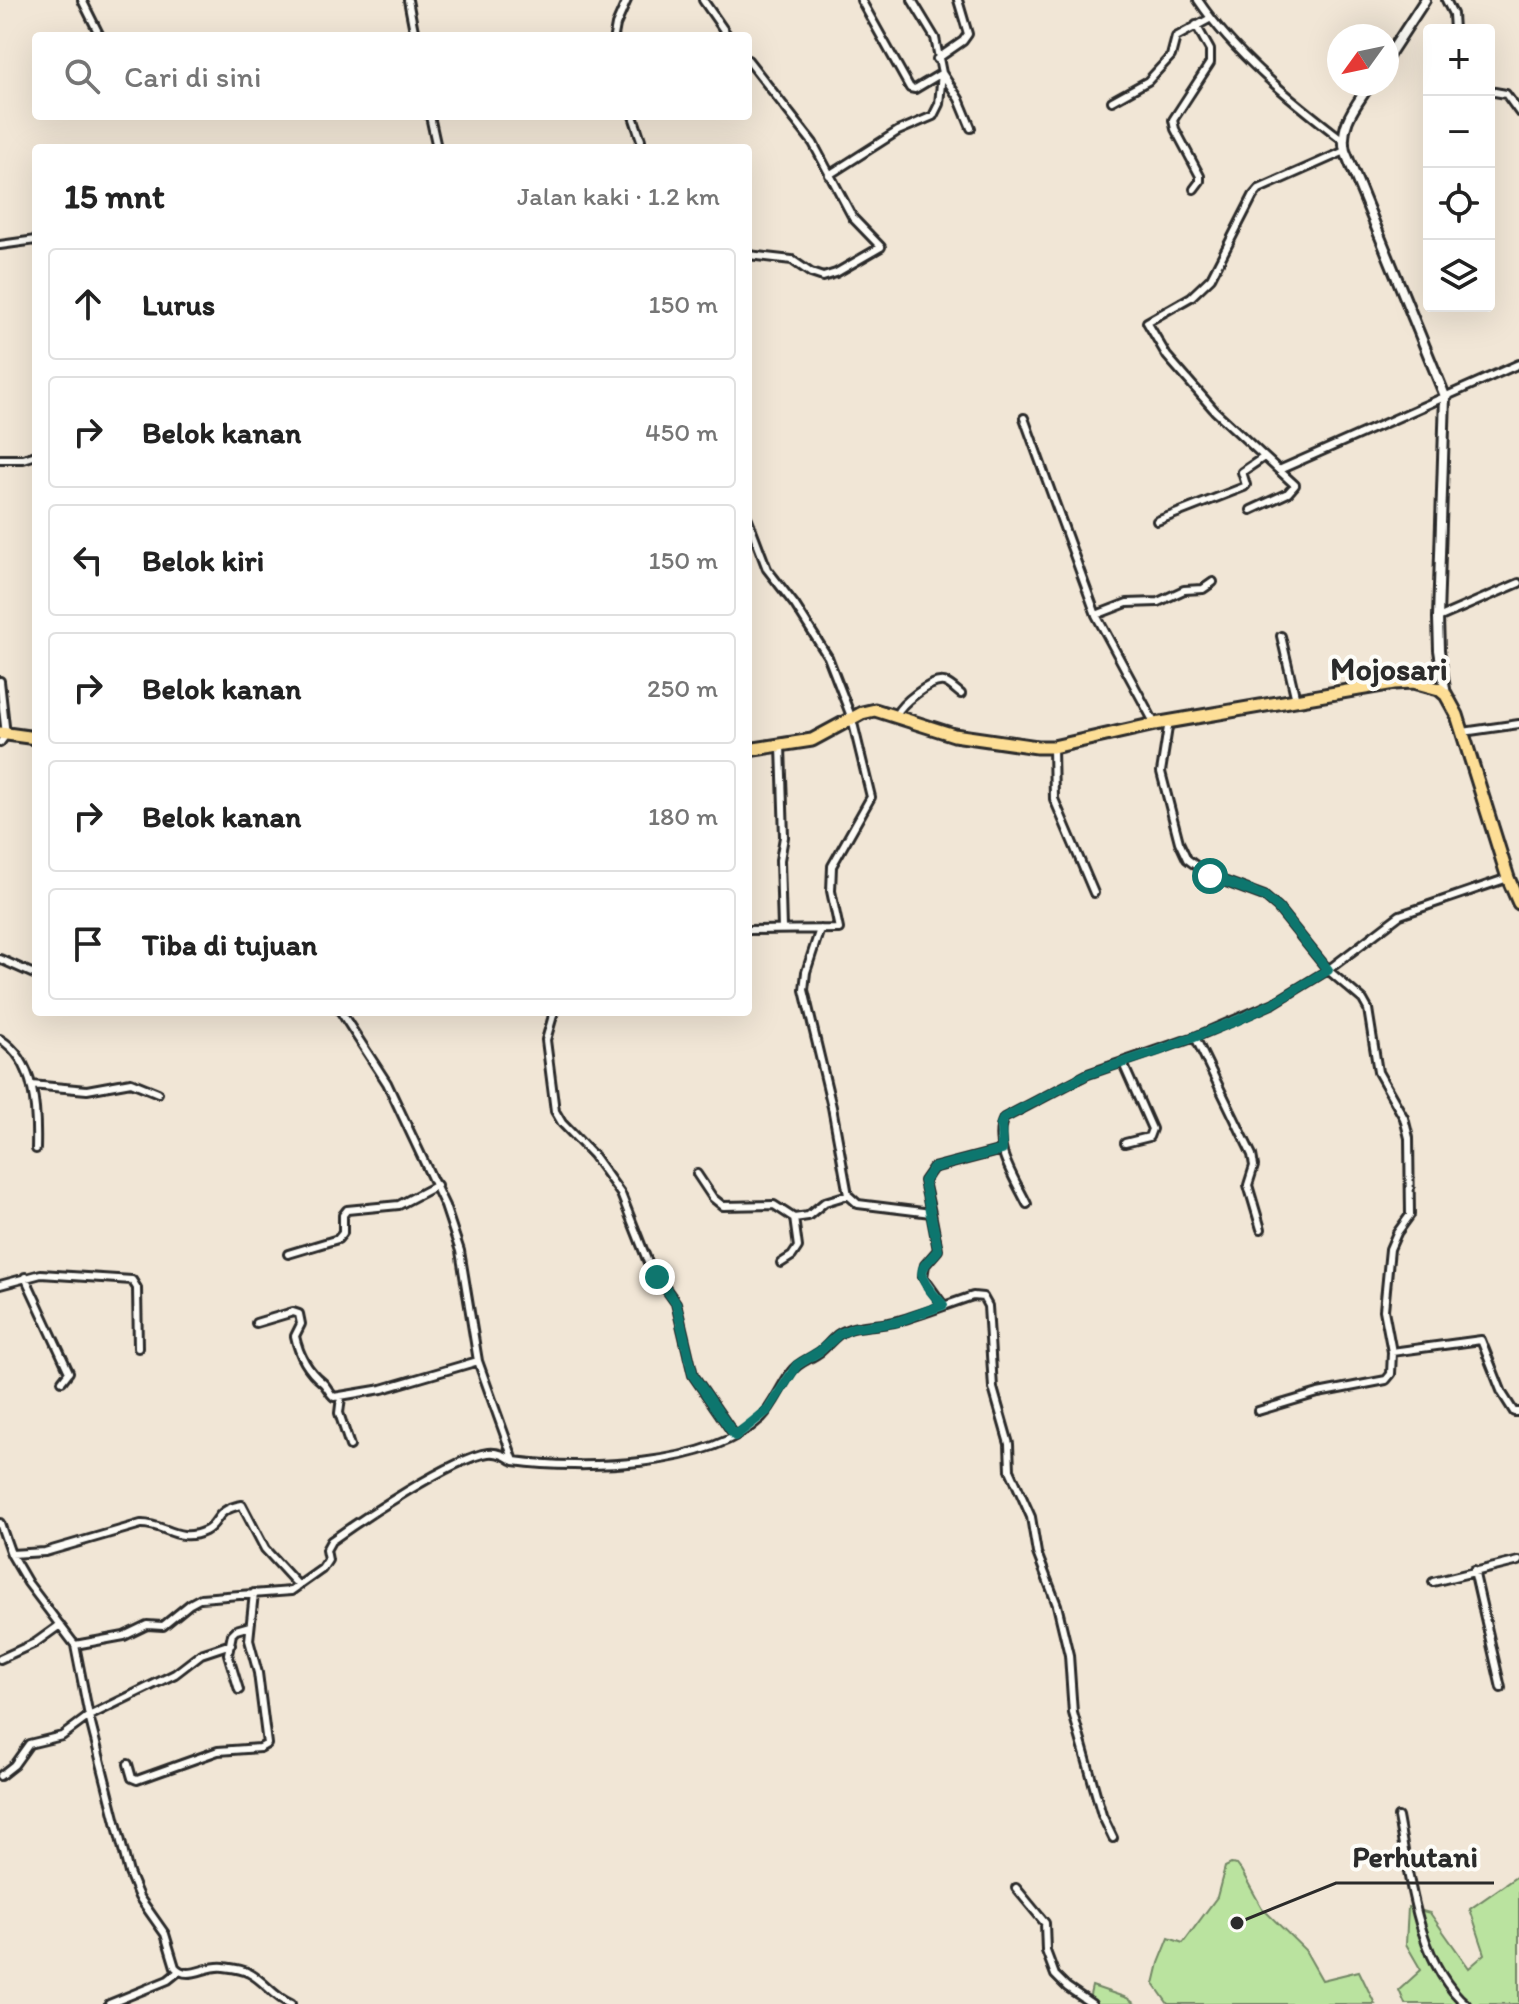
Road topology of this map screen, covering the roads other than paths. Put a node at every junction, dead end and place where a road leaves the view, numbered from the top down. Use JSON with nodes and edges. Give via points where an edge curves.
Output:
{"nodes":[{"id":1,"x":82,"y":0,"type":"edge"},
{"id":2,"x":408,"y":0,"type":"edge"},
{"id":3,"x":627,"y":0,"type":"edge"},
{"id":4,"x":703,"y":0,"type":"edge"},
{"id":5,"x":861,"y":0,"type":"edge"},
{"id":6,"x":912,"y":0,"type":"edge"},
{"id":7,"x":958,"y":0,"type":"edge"},
{"id":8,"x":1198,"y":0,"type":"edge"},
{"id":9,"x":1425,"y":0,"type":"edge"},
{"id":10,"x":1446,"y":0,"type":"edge"},
{"id":11,"x":1211,"y":18,"type":"junction"},
{"id":12,"x":1454,"y":24,"type":"edge"},
{"id":13,"x":1196,"y":25,"type":"junction"},
{"id":14,"x":98,"y":32,"type":"edge"},
{"id":15,"x":414,"y":32,"type":"edge"},
{"id":16,"x":615,"y":32,"type":"edge"},
{"id":17,"x":725,"y":32,"type":"edge"},
{"id":18,"x":1399,"y":40,"type":"edge"},
{"id":19,"x":937,"y":59,"type":"junction"},
{"id":20,"x":752,"y":65,"type":"edge"},
{"id":21,"x":942,"y":73,"type":"junction"},
{"id":22,"x":1495,"y":92,"type":"edge"},
{"id":23,"x":1362,"y":96,"type":"edge"},
{"id":24,"x":1112,"y":101,"type":"dead end"},
{"id":25,"x":1519,"y":112,"type":"edge"},
{"id":26,"x":431,"y":120,"type":"edge"},
{"id":27,"x":634,"y":120,"type":"edge"},
{"id":28,"x":971,"y":128,"type":"dead end"},
{"id":29,"x":1343,"y":140,"type":"junction"},
{"id":30,"x":436,"y":144,"type":"edge"},
{"id":31,"x":640,"y":144,"type":"edge"},
{"id":32,"x":1345,"y":151,"type":"junction"},
{"id":33,"x":829,"y":175,"type":"junction"},
{"id":34,"x":1194,"y":189,"type":"dead end"},
{"id":35,"x":32,"y":241,"type":"edge"},
{"id":36,"x":0,"y":245,"type":"edge"},
{"id":37,"x":752,"y":255,"type":"edge"},
{"id":38,"x":1519,"y":364,"type":"edge"},
{"id":39,"x":1445,"y":396,"type":"junction"},
{"id":40,"x":1024,"y":418,"type":"dead end"},
{"id":41,"x":32,"y":456,"type":"edge"},
{"id":42,"x":1264,"y":457,"type":"junction"},
{"id":43,"x":0,"y":459,"type":"edge"},
{"id":44,"x":1279,"y":470,"type":"junction"},
{"id":45,"x":1251,"y":510,"type":"dead end"},
{"id":46,"x":1157,"y":521,"type":"dead end"},
{"id":47,"x":752,"y":530,"type":"edge"},
{"id":48,"x":1213,"y":582,"type":"dead end"},
{"id":49,"x":1519,"y":583,"type":"edge"},
{"id":50,"x":1096,"y":615,"type":"junction"},
{"id":51,"x":1438,"y":618,"type":"junction"},
{"id":52,"x":1281,"y":636,"type":"dead end"},
{"id":53,"x":0,"y":681,"type":"edge"},
{"id":54,"x":961,"y":694,"type":"dead end"},
{"id":55,"x":1446,"y":695,"type":"junction"},
{"id":56,"x":1296,"y":700,"type":"junction"},
{"id":57,"x":896,"y":715,"type":"junction"},
{"id":58,"x":852,"y":719,"type":"junction"},
{"id":59,"x":1169,"y":721,"type":"junction"},
{"id":60,"x":1155,"y":724,"type":"junction"},
{"id":61,"x":1519,"y":724,"type":"edge"},
{"id":62,"x":1463,"y":732,"type":"junction"},
{"id":63,"x":2,"y":737,"type":"edge"},
{"id":64,"x":32,"y":738,"type":"edge"},
{"id":65,"x":781,"y":746,"type":"junction"},
{"id":66,"x":1053,"y":747,"type":"junction"},
{"id":67,"x":752,"y":750,"type":"edge"},
{"id":68,"x":1508,"y":878,"type":"junction"},
{"id":69,"x":1094,"y":893,"type":"dead end"},
{"id":70,"x":1519,"y":903,"type":"edge"},
{"id":71,"x":782,"y":929,"type":"junction"},
{"id":72,"x":820,"y":929,"type":"junction"},
{"id":73,"x":752,"y":930,"type":"edge"},
{"id":74,"x":0,"y":959,"type":"edge"},
{"id":75,"x":1328,"y":970,"type":"junction"},
{"id":76,"x":32,"y":973,"type":"edge"},
{"id":77,"x":344,"y":1016,"type":"edge"},
{"id":78,"x":553,"y":1016,"type":"edge"},
{"id":79,"x":1195,"y":1037,"type":"junction"},
{"id":80,"x":0,"y":1039,"type":"edge"},
{"id":81,"x":1125,"y":1061,"type":"junction"},
{"id":82,"x":31,"y":1085,"type":"junction"},
{"id":83,"x":158,"y":1093,"type":"dead end"},
{"id":84,"x":1125,"y":1143,"type":"dead end"},
{"id":85,"x":36,"y":1149,"type":"dead end"},
{"id":86,"x":1002,"y":1150,"type":"junction"},
{"id":87,"x":697,"y":1174,"type":"dead end"},
{"id":88,"x":437,"y":1185,"type":"junction"},
{"id":89,"x":848,"y":1195,"type":"junction"},
{"id":90,"x":1027,"y":1204,"type":"dead end"},
{"id":91,"x":931,"y":1213,"type":"junction"},
{"id":92,"x":794,"y":1218,"type":"junction"},
{"id":93,"x":1261,"y":1229,"type":"dead end"},
{"id":94,"x":288,"y":1254,"type":"dead end"},
{"id":95,"x":781,"y":1263,"type":"dead end"},
{"id":96,"x":25,"y":1277,"type":"junction"},
{"id":97,"x":0,"y":1285,"type":"edge"},
{"id":98,"x":943,"y":1305,"type":"junction"},
{"id":99,"x":256,"y":1323,"type":"dead end"},
{"id":100,"x":138,"y":1348,"type":"dead end"},
{"id":101,"x":1392,"y":1352,"type":"junction"},
{"id":102,"x":478,"y":1361,"type":"junction"},
{"id":103,"x":62,"y":1381,"type":"dead end"},
{"id":104,"x":341,"y":1397,"type":"junction"},
{"id":105,"x":1258,"y":1411,"type":"dead end"},
{"id":106,"x":1519,"y":1412,"type":"edge"},
{"id":107,"x":735,"y":1436,"type":"junction"},
{"id":108,"x":350,"y":1446,"type":"dead end"},
{"id":109,"x":514,"y":1461,"type":"junction"},
{"id":110,"x":0,"y":1523,"type":"edge"},
{"id":111,"x":11,"y":1554,"type":"junction"},
{"id":112,"x":1519,"y":1561,"type":"edge"},
{"id":113,"x":1474,"y":1570,"type":"junction"},
{"id":114,"x":1433,"y":1582,"type":"dead end"},
{"id":115,"x":298,"y":1585,"type":"junction"},
{"id":116,"x":254,"y":1593,"type":"junction"},
{"id":117,"x":60,"y":1625,"type":"junction"},
{"id":118,"x":250,"y":1626,"type":"junction"},
{"id":119,"x":231,"y":1644,"type":"junction"},
{"id":120,"x":75,"y":1645,"type":"junction"},
{"id":121,"x":0,"y":1659,"type":"edge"},
{"id":122,"x":1501,"y":1688,"type":"dead end"},
{"id":123,"x":239,"y":1690,"type":"dead end"},
{"id":124,"x":89,"y":1716,"type":"junction"},
{"id":125,"x":128,"y":1764,"type":"dead end"},
{"id":126,"x":0,"y":1776,"type":"edge"},
{"id":127,"x":1398,"y":1817,"type":"dead end"},
{"id":128,"x":1113,"y":1838,"type":"dead end"},
{"id":129,"x":1016,"y":1888,"type":"dead end"},
{"id":130,"x":178,"y":1972,"type":"junction"},
{"id":131,"x":109,"y":2004,"type":"edge"},
{"id":132,"x":291,"y":2004,"type":"edge"},
{"id":133,"x":1092,"y":2004,"type":"edge"},
{"id":134,"x":1466,"y":2004,"type":"edge"}],
"edges":[{"from":1,"to":14,"type":"street"},
{"from":2,"to":15,"type":"street"},
{"from":3,"to":16,"type":"street"},
{"from":4,"to":17,"type":"street"},
{"from":5,"to":21,"type":"street","via":[[910,88]]},
{"from":6,"to":19,"type":"street","via":[[935,38]]},
{"from":7,"to":19,"type":"street","via":[[968,34]]},
{"from":8,"to":11,"type":"street"},
{"from":9,"to":18,"type":"street"},
{"from":10,"to":12,"type":"street"},
{"from":11,"to":13,"type":"street"},
{"from":11,"to":29,"type":"street","via":[[1286,97]]},
{"from":13,"to":24,"type":"street","via":[[1176,37],[1171,56],[1148,81]]},
{"from":13,"to":34,"type":"street","via":[[1210,50],[1210,63],[1173,120],[1200,176]]},
{"from":19,"to":21,"type":"street"},
{"from":20,"to":33,"type":"street","via":[[813,143]]},
{"from":21,"to":28,"type":"street"},
{"from":21,"to":33,"type":"street","via":[[933,116],[898,131]]},
{"from":22,"to":25,"type":"street","via":[[1506,94]]},
{"from":23,"to":29,"type":"street","via":[[1348,118]]},
{"from":26,"to":30,"type":"street"},
{"from":27,"to":31,"type":"street"},
{"from":29,"to":32,"type":"street"},
{"from":32,"to":39,"type":"street"},
{"from":32,"to":42,"type":"street","via":[[1259,189],[1211,278],[1191,297],[1147,322],[1167,356]]},
{"from":33,"to":37,"type":"street","via":[[853,218],[880,243],[879,250],[823,277],[792,260]]},
{"from":35,"to":36,"type":"street"},
{"from":38,"to":39,"type":"street"},
{"from":39,"to":44,"type":"street"},
{"from":39,"to":51,"type":"street"},
{"from":40,"to":50,"type":"street"},
{"from":41,"to":43,"type":"street"},
{"from":42,"to":44,"type":"street"},
{"from":42,"to":46,"type":"street","via":[[1242,472],[1244,487]]},
{"from":44,"to":45,"type":"street","via":[[1294,488]]},
{"from":47,"to":58,"type":"street","via":[[767,569],[825,651]]},
{"from":48,"to":50,"type":"street","via":[[1158,602],[1127,603]]},
{"from":49,"to":51,"type":"street"},
{"from":50,"to":60,"type":"street"},
{"from":51,"to":55,"type":"street"},
{"from":52,"to":56,"type":"street"},
{"from":53,"to":63,"type":"street"},
{"from":54,"to":57,"type":"street","via":[[937,683],[909,699]]},
{"from":55,"to":56,"type":"highway","via":[[1431,685],[1404,682]]},
{"from":55,"to":62,"type":"highway"},
{"from":56,"to":59,"type":"highway"},
{"from":57,"to":58,"type":"highway","via":[[875,710]]},
{"from":57,"to":66,"type":"highway","via":[[954,735]]},
{"from":58,"to":65,"type":"highway","via":[[823,736]]},
{"from":58,"to":72,"type":"street","via":[[871,797],[832,866],[839,929]]},
{"from":59,"to":60,"type":"highway"},
{"from":59,"to":75,"type":"street","via":[[1161,772],[1187,859],[1210,876],[1264,896]]},
{"from":60,"to":66,"type":"highway"},
{"from":61,"to":62,"type":"street"},
{"from":62,"to":68,"type":"highway"},
{"from":63,"to":64,"type":"highway"},
{"from":65,"to":67,"type":"highway"},
{"from":65,"to":71,"type":"street"},
{"from":66,"to":69,"type":"street","via":[[1054,799]]},
{"from":68,"to":70,"type":"highway"},
{"from":68,"to":75,"type":"street","via":[[1400,915]]},
{"from":71,"to":72,"type":"street"},
{"from":71,"to":73,"type":"street"},
{"from":72,"to":89,"type":"street","via":[[804,990]]},
{"from":74,"to":76,"type":"street"},
{"from":75,"to":79,"type":"street","via":[[1274,1003]]},
{"from":75,"to":101,"type":"street","via":[[1366,1004],[1375,1064],[1409,1138],[1410,1215],[1390,1249],[1384,1310]]},
{"from":77,"to":88,"type":"street","via":[[387,1083]]},
{"from":78,"to":107,"type":"street","via":[[546,1040],[555,1111],[621,1194],[649,1265],[676,1303],[693,1375]]},
{"from":79,"to":81,"type":"street"},
{"from":79,"to":93,"type":"street","via":[[1252,1155],[1248,1185]]},
{"from":80,"to":82,"type":"street","via":[[18,1054]]},
{"from":81,"to":84,"type":"street","via":[[1152,1129],[1149,1137]]},
{"from":81,"to":86,"type":"street","via":[[1088,1074],[1004,1118]]},
{"from":82,"to":83,"type":"street","via":[[87,1090],[131,1082]]},
{"from":82,"to":85,"type":"street"},
{"from":86,"to":90,"type":"street"},
{"from":86,"to":91,"type":"street","via":[[933,1168],[924,1181]]},
{"from":87,"to":92,"type":"street","via":[[723,1206],[774,1205]]},
{"from":88,"to":94,"type":"street","via":[[399,1205],[347,1210],[341,1237]]},
{"from":88,"to":102,"type":"street","via":[[460,1251]]},
{"from":89,"to":91,"type":"street","via":[[858,1204]]},
{"from":89,"to":92,"type":"street"},
{"from":91,"to":98,"type":"street","via":[[938,1250],[922,1270]]},
{"from":92,"to":95,"type":"street","via":[[798,1247]]},
{"from":96,"to":97,"type":"street"},
{"from":96,"to":100,"type":"street","via":[[135,1281]]},
{"from":96,"to":103,"type":"street","via":[[67,1364],[69,1372]]},
{"from":98,"to":107,"type":"street","via":[[897,1322],[839,1334],[797,1365],[768,1410]]},
{"from":98,"to":128,"type":"street","via":[[979,1296],[988,1306],[993,1388],[1009,1444],[1010,1470],[1031,1517],[1037,1553],[1057,1605],[1069,1655],[1073,1713]]},
{"from":99,"to":104,"type":"street","via":[[299,1314],[295,1336],[307,1369],[331,1396]]},
{"from":101,"to":105,"type":"street","via":[[1391,1374],[1381,1382]]},
{"from":101,"to":106,"type":"street","via":[[1481,1340],[1502,1393]]},
{"from":102,"to":104,"type":"street"},
{"from":102,"to":109,"type":"street"},
{"from":104,"to":108,"type":"street","via":[[339,1413]]},
{"from":107,"to":109,"type":"street","via":[[664,1459]]},
{"from":109,"to":115,"type":"street","via":[[487,1453],[427,1481],[331,1541],[322,1569]]},
{"from":110,"to":111,"type":"street"},
{"from":111,"to":115,"type":"street","via":[[45,1552],[141,1524],[178,1535],[203,1532],[222,1512],[242,1505],[265,1549]]},
{"from":111,"to":117,"type":"street"},
{"from":112,"to":113,"type":"street"},
{"from":113,"to":114,"type":"street"},
{"from":113,"to":122,"type":"street"},
{"from":115,"to":116,"type":"street","via":[[287,1592]]},
{"from":116,"to":118,"type":"street"},
{"from":116,"to":120,"type":"street","via":[[201,1598],[163,1626],[143,1626],[124,1636]]},
{"from":117,"to":120,"type":"street"},
{"from":117,"to":121,"type":"street"},
{"from":118,"to":119,"type":"street","via":[[234,1631]]},
{"from":118,"to":125,"type":"street","via":[[265,1746],[218,1751],[137,1780]]},
{"from":119,"to":123,"type":"street","via":[[229,1665]]},
{"from":119,"to":124,"type":"street","via":[[201,1654],[175,1674]]},
{"from":120,"to":124,"type":"street"},
{"from":124,"to":126,"type":"street","via":[[56,1739],[29,1744]]},
{"from":124,"to":130,"type":"street","via":[[129,1873],[139,1897],[164,1930]]},
{"from":127,"to":134,"type":"street","via":[[1415,1913],[1449,1987]]},
{"from":129,"to":133,"type":"street","via":[[1045,1923],[1055,1975]]},
{"from":130,"to":131,"type":"street"},
{"from":130,"to":132,"type":"street","via":[[219,1966],[244,1971]]}]}
